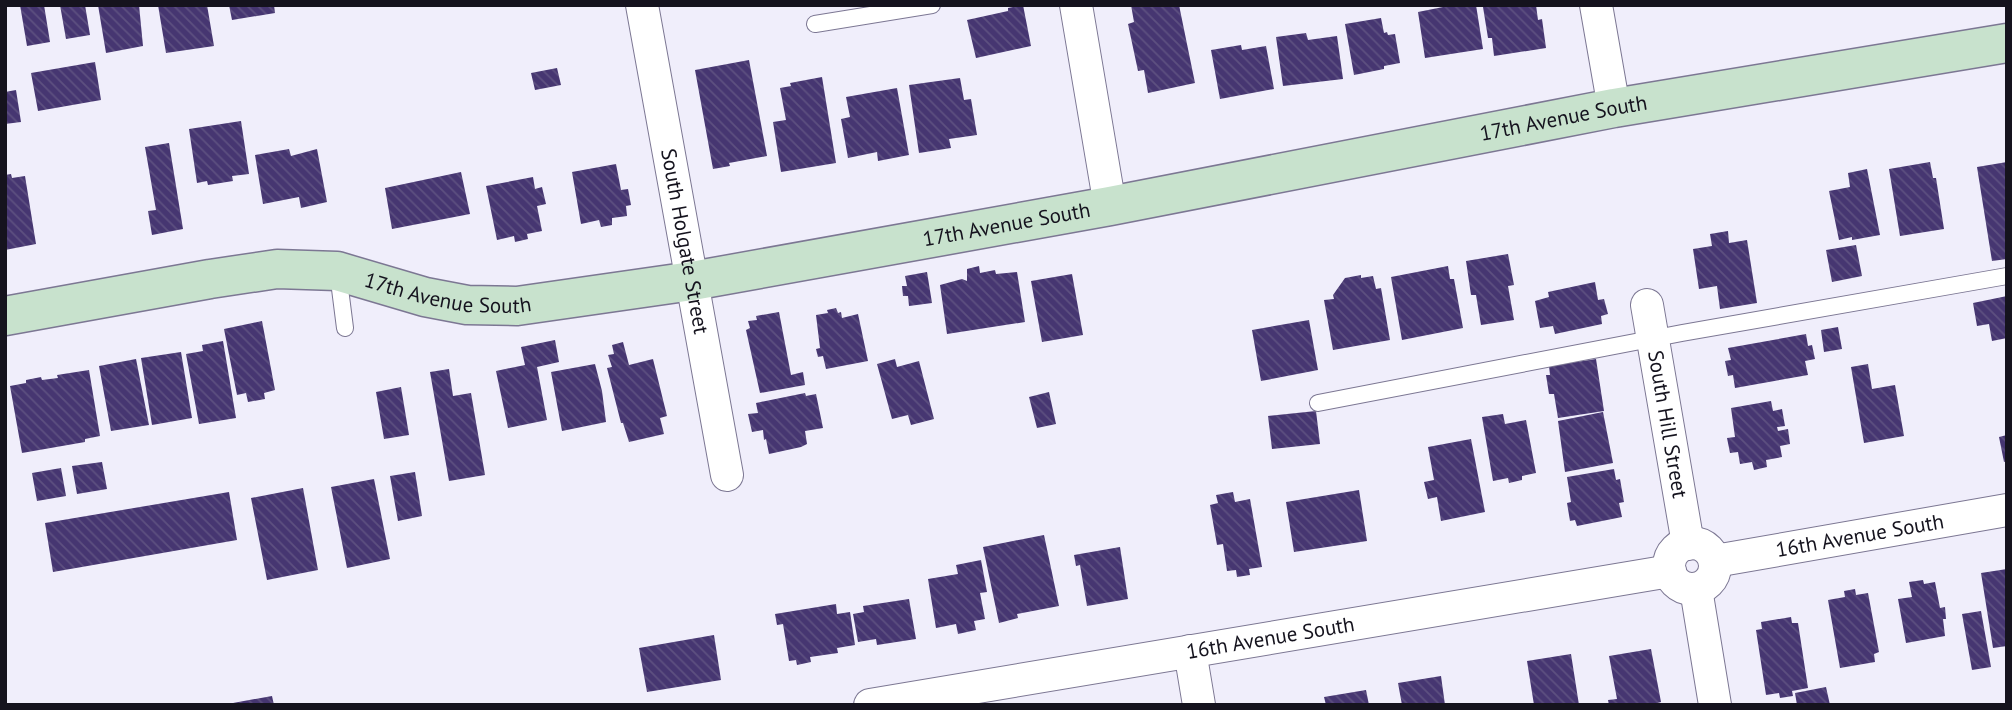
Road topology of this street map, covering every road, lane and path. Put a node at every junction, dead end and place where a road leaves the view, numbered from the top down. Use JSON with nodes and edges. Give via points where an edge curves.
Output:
{"nodes":[{"id":1,"x":642,"y":5,"type":"edge"},
{"id":2,"x":932,"y":5,"type":"edge"},
{"id":3,"x":1076,"y":5,"type":"edge"},
{"id":4,"x":1597,"y":5,"type":"edge"},
{"id":5,"x":815,"y":24,"type":"dead end"},
{"id":6,"x":2007,"y":43,"type":"edge"},
{"id":7,"x":1614,"y":108,"type":"junction"},
{"id":8,"x":1110,"y":206,"type":"junction"},
{"id":9,"x":337,"y":271,"type":"junction"},
{"id":10,"x":2007,"y":276,"type":"edge"},
{"id":11,"x":692,"y":281,"type":"junction"},
{"id":12,"x":1647,"y":305,"type":"dead end"},
{"id":13,"x":5,"y":316,"type":"edge"},
{"id":14,"x":345,"y":328,"type":"dead end"},
{"id":15,"x":1653,"y":338,"type":"junction"},
{"id":16,"x":1318,"y":403,"type":"dead end"},
{"id":17,"x":727,"y":475,"type":"dead end"},
{"id":18,"x":2007,"y":510,"type":"edge"},
{"id":19,"x":1688,"y":544,"type":"junction"},
{"id":20,"x":1714,"y":561,"type":"junction"},
{"id":21,"x":1670,"y":571,"type":"junction"},
{"id":22,"x":1696,"y":589,"type":"junction"},
{"id":23,"x":1190,"y":651,"type":"junction"},
{"id":24,"x":870,"y":705,"type":"edge"},
{"id":25,"x":1199,"y":705,"type":"edge"},
{"id":26,"x":1715,"y":705,"type":"edge"}],
"edges":[{"from":1,"to":11,"type":"street","name":"South Holgate Street"},
{"from":2,"to":5,"type":"lane"},
{"from":3,"to":8,"type":"street"},
{"from":4,"to":7,"type":"street"},
{"from":6,"to":7,"type":"street","name":"17th Avenue South"},
{"from":7,"to":8,"type":"street","name":"17th Avenue South"},
{"from":8,"to":11,"type":"street","name":"17th Avenue South"},
{"from":9,"to":11,"type":"street","name":"17th Avenue South","via":[[467,305],[517,306]]},
{"from":9,"to":13,"type":"street","name":"17th Avenue South","via":[[277,270],[210,279]]},
{"from":9,"to":14,"type":"lane"},
{"from":10,"to":15,"type":"lane"},
{"from":11,"to":17,"type":"street","name":"South Holgate Street"},
{"from":12,"to":15,"type":"street","name":"South Hill Street"},
{"from":15,"to":16,"type":"lane"},
{"from":15,"to":19,"type":"street","name":"South Hill Street"},
{"from":18,"to":20,"type":"street","name":"16th Avenue South"},
{"from":19,"to":20,"type":"street","via":[[1707,548]]},
{"from":19,"to":21,"type":"street","via":[[1673,554]]},
{"from":20,"to":22,"type":"street","via":[[1710,581]]},
{"from":21,"to":22,"type":"street","via":[[1676,583]]},
{"from":21,"to":23,"type":"street","name":"16th Avenue South"},
{"from":22,"to":26,"type":"street"},
{"from":23,"to":24,"type":"street","name":"16th Avenue South"},
{"from":23,"to":25,"type":"street"}]}
